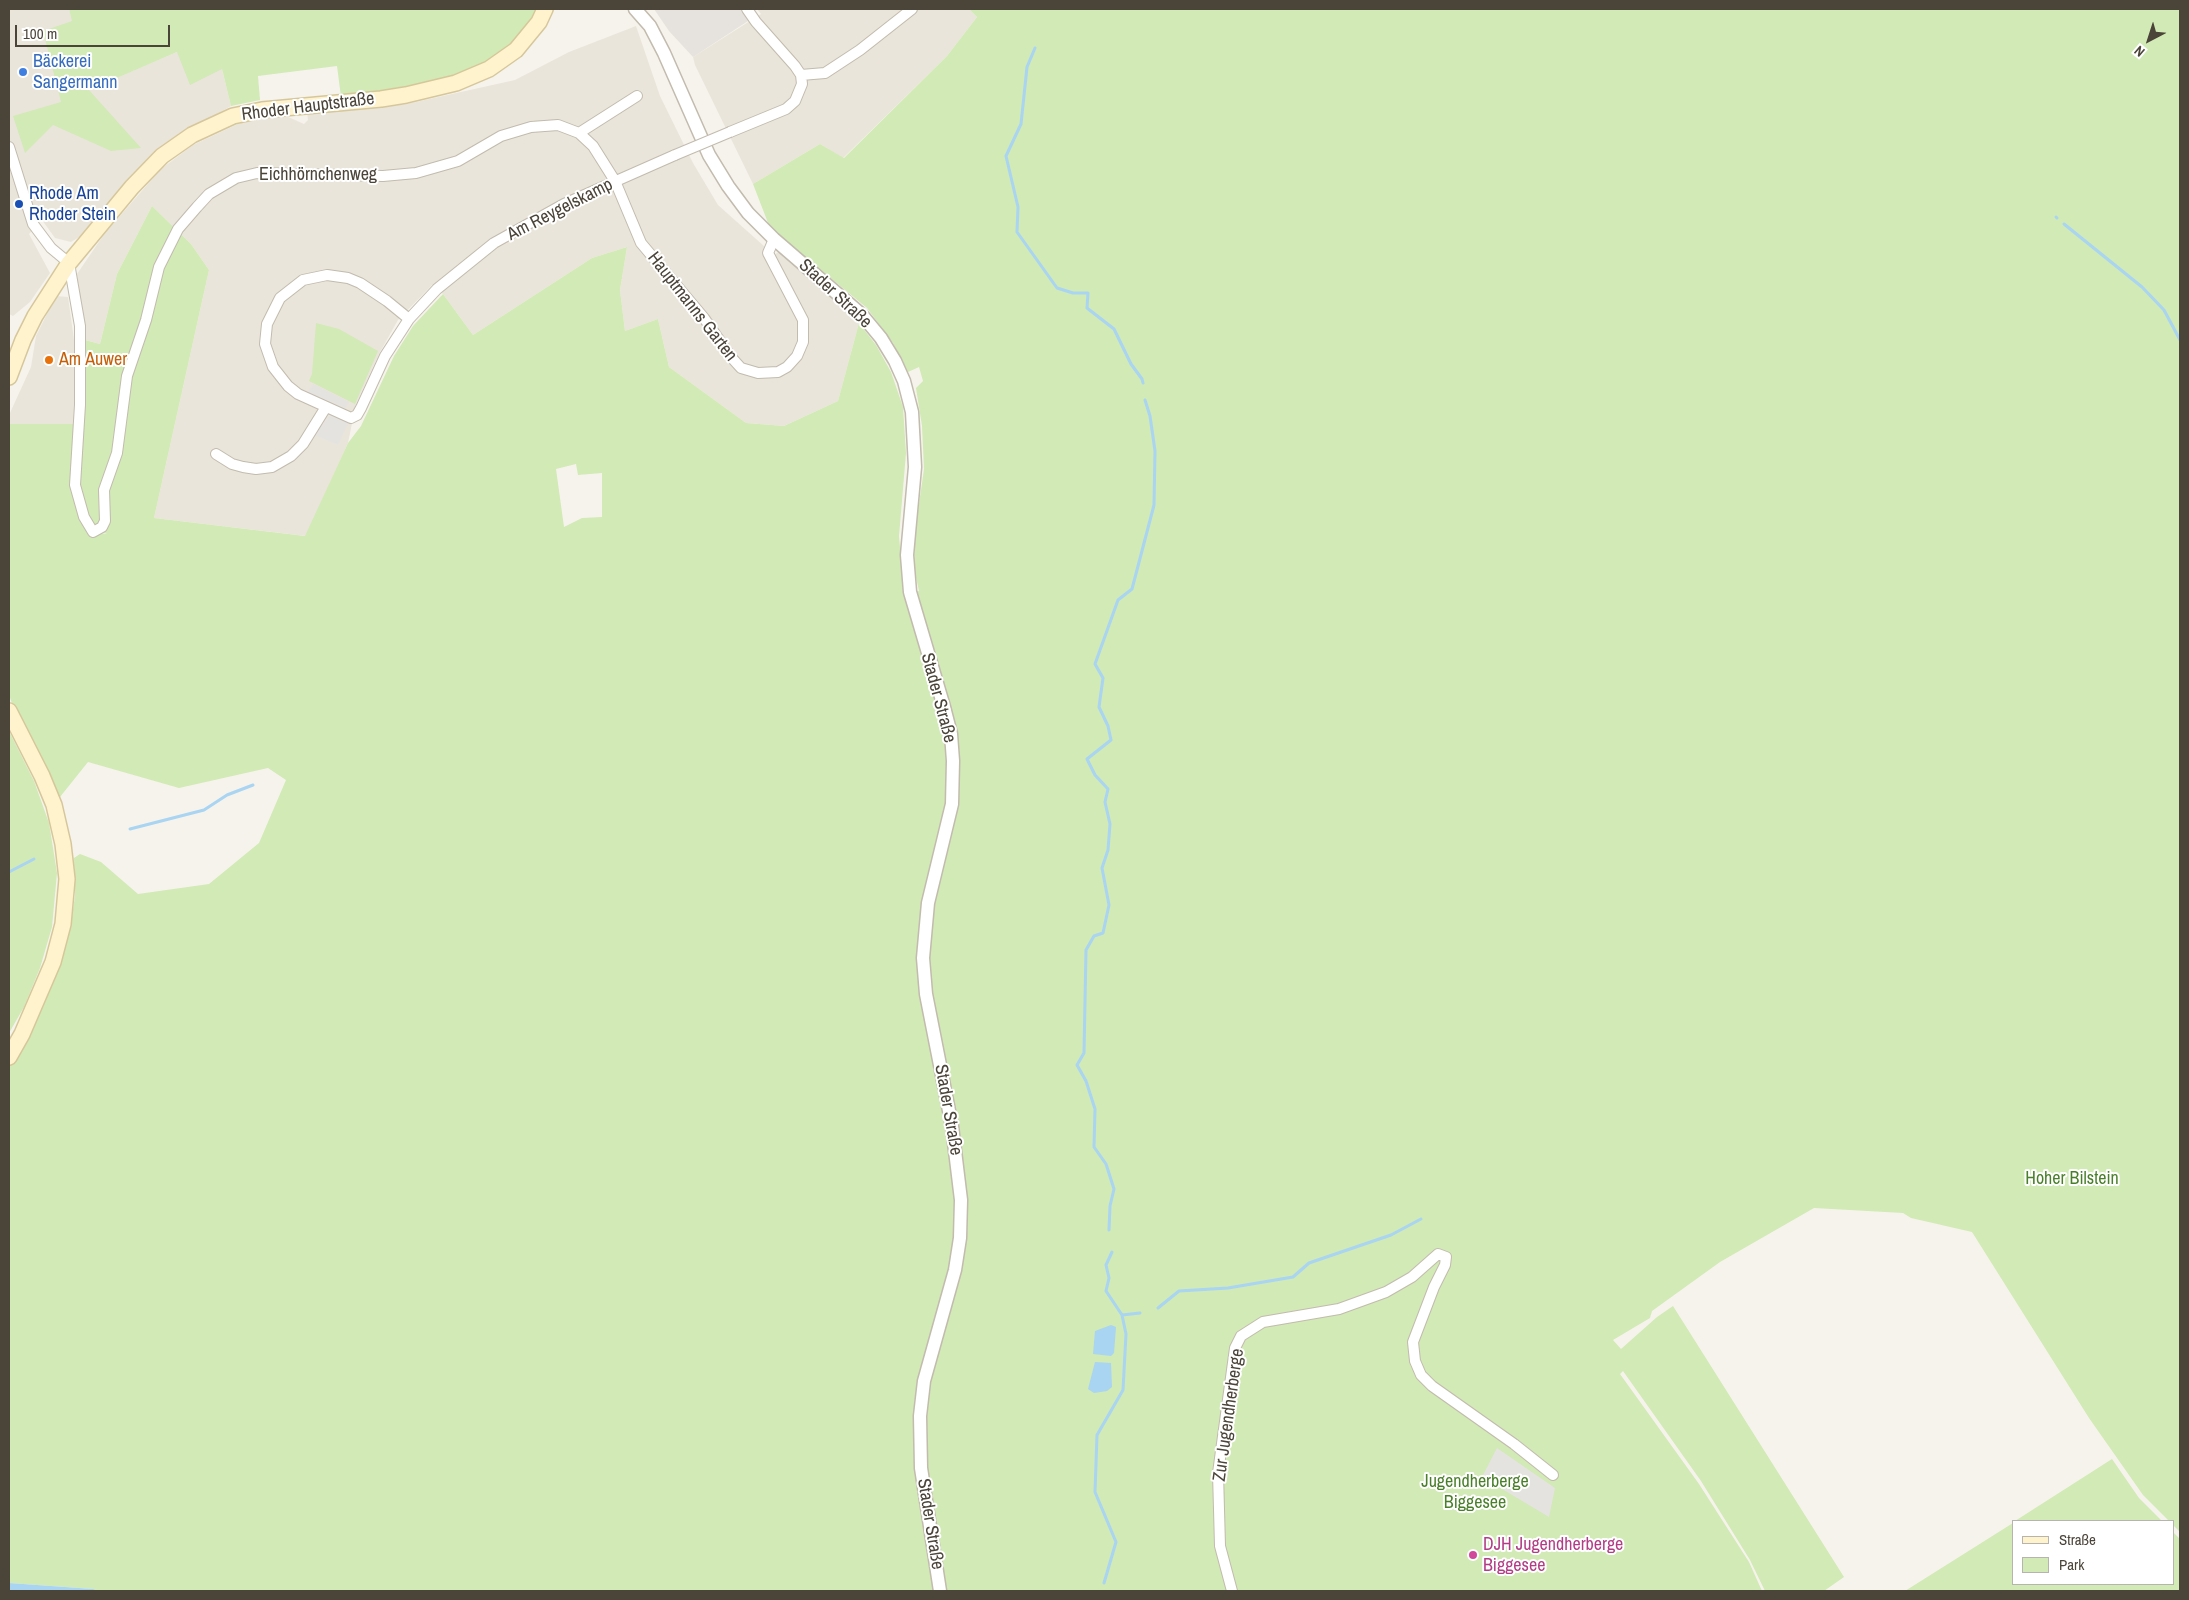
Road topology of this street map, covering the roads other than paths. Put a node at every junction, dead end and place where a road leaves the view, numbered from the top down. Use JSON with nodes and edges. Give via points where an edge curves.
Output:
{"nodes":[{"id":1,"x":545,"y":9,"type":"edge"},
{"id":2,"x":635,"y":9,"type":"edge"},
{"id":3,"x":747,"y":9,"type":"edge"},
{"id":4,"x":912,"y":9,"type":"edge"},
{"id":5,"x":801,"y":75,"type":"junction"},
{"id":6,"x":637,"y":96,"type":"dead end"},
{"id":7,"x":578,"y":134,"type":"junction"},
{"id":8,"x":9,"y":147,"type":"edge"},
{"id":9,"x":13,"y":176,"type":"edge"},
{"id":10,"x":615,"y":181,"type":"junction"},
{"id":11,"x":774,"y":239,"type":"junction"},
{"id":12,"x":69,"y":263,"type":"junction"},
{"id":13,"x":409,"y":319,"type":"junction"},
{"id":14,"x":9,"y":378,"type":"edge"},
{"id":15,"x":326,"y":407,"type":"junction"},
{"id":16,"x":216,"y":454,"type":"dead end"},
{"id":17,"x":9,"y":711,"type":"edge"},
{"id":18,"x":9,"y":1057,"type":"edge"},
{"id":19,"x":1553,"y":1475,"type":"dead end"},
{"id":20,"x":940,"y":1591,"type":"edge"},
{"id":21,"x":1232,"y":1591,"type":"edge"}],
"edges":[{"from":1,"to":12,"type":"main road","name":"Rhoder Hauptstraße","via":[[539,22],[516,50],[489,69],[456,83],[381,99],[262,110],[233,116],[192,135],[162,156],[132,187]]},
{"from":2,"to":11,"type":"street","name":"Stader Straße","via":[[650,26],[664,53],[716,166],[748,213]]},
{"from":3,"to":5,"type":"street"},
{"from":4,"to":5,"type":"street","via":[[825,73]]},
{"from":5,"to":10,"type":"street","name":"Am Reygelskamp","bridge":true,"via":[[800,93],[786,109]]},
{"from":6,"to":7,"type":"street"},
{"from":7,"to":10,"type":"street","name":"Eichhörnchenweg","via":[[593,146]]},
{"from":7,"to":12,"type":"street","name":"Eichhörnchenweg","via":[[558,126],[538,126],[501,136],[458,161],[416,173],[382,176],[257,173],[236,178],[210,194],[178,229],[160,267],[127,376],[117,453],[104,490],[105,521],[93,532],[84,517],[75,485],[80,326]]},
{"from":8,"to":9,"type":"street"},
{"from":9,"to":12,"type":"street","via":[[33,224]]},
{"from":10,"to":11,"type":"street","name":"Hauptmanns Garten","via":[[645,248],[704,318],[730,357],[740,368],[758,374],[778,372],[787,367],[798,356],[803,342],[803,320],[768,253]]},
{"from":10,"to":13,"type":"street","name":"Am Reygelskamp","via":[[564,204],[494,243],[437,289]]},
{"from":11,"to":20,"type":"street","name":"Stader Straße","via":[[862,314],[881,338],[904,382],[914,429],[915,466],[907,555],[910,592],[951,734],[953,762],[952,804],[928,902],[923,958],[926,994],[952,1126],[961,1200],[955,1270],[924,1381],[920,1416],[921,1468]]},
{"from":12,"to":14,"type":"main road","name":"Rhoder Hauptstraße","via":[[35,316]]},
{"from":13,"to":15,"type":"street","name":"Am Reygelskamp","via":[[385,356],[357,415],[351,418]]},
{"from":13,"to":15,"type":"street","name":"Am Reygelskamp","via":[[360,283],[333,276],[303,280],[280,298],[267,324],[265,344],[273,367],[288,386]]},
{"from":15,"to":16,"type":"street","via":[[303,444],[272,467],[243,467]]},
{"from":17,"to":18,"type":"main road","via":[[54,805],[66,862],[67,895],[53,962]]},
{"from":19,"to":21,"type":"street","name":"Zur Jugendherberge","via":[[1421,1375],[1415,1362],[1413,1342],[1446,1265],[1446,1257],[1438,1254],[1412,1277],[1386,1292],[1339,1309],[1263,1322],[1241,1336],[1235,1348],[1218,1473],[1220,1546]]}]}
